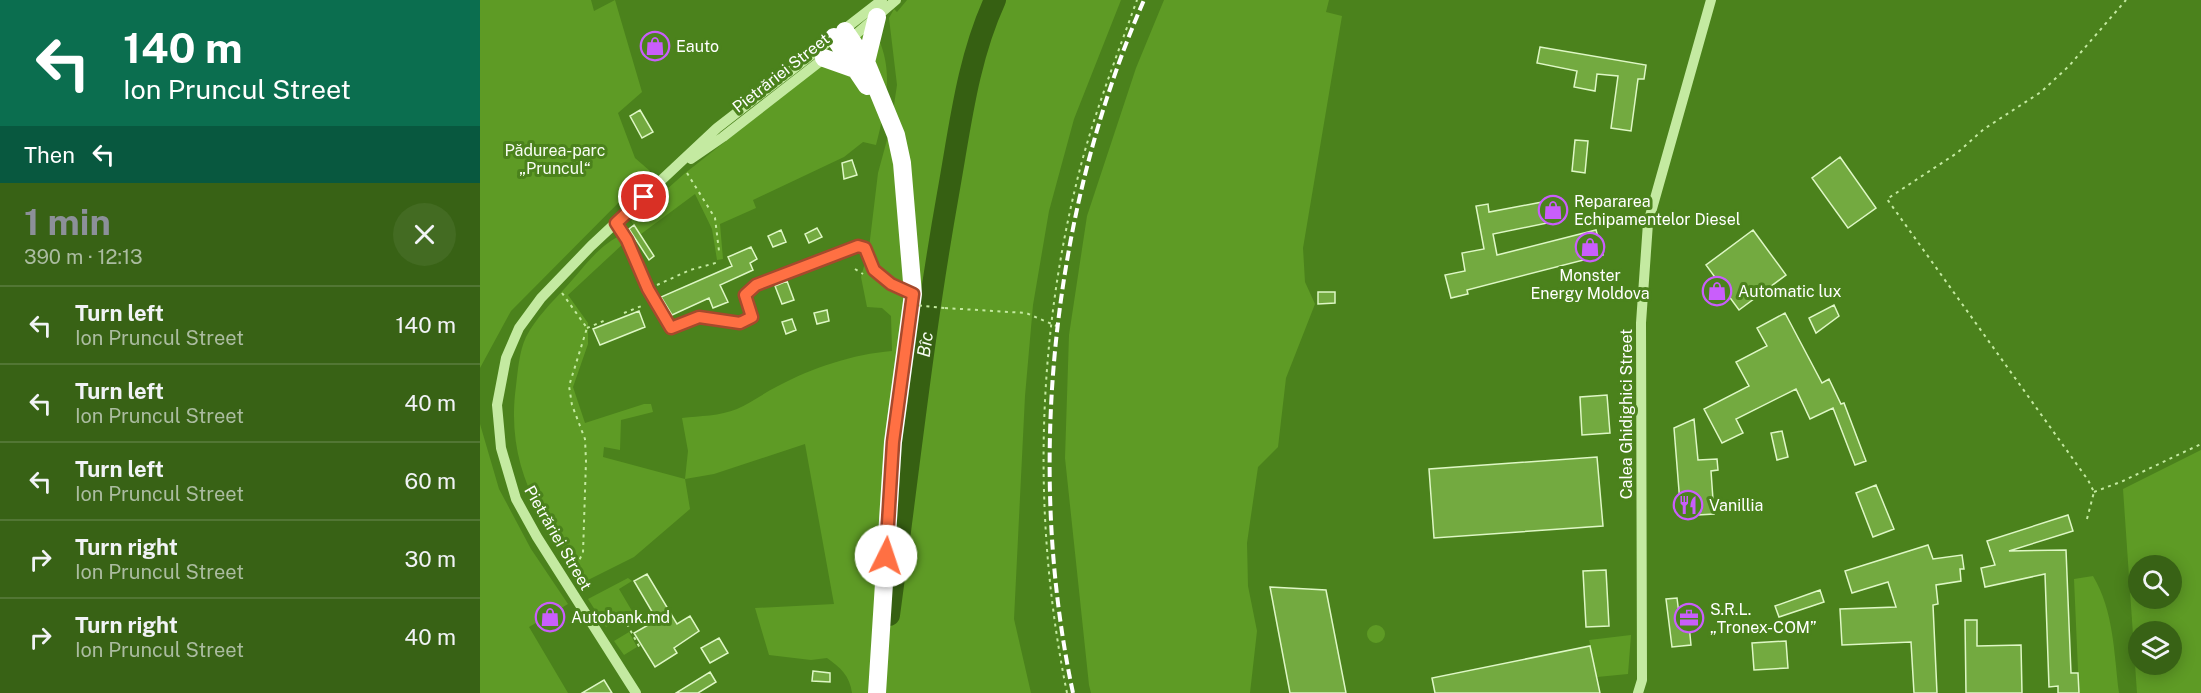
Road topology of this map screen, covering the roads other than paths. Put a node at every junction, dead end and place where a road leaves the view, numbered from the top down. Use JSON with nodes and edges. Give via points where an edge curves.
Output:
{"nodes":[{"id":1,"x":896,"y":0,"type":"edge"},
{"id":2,"x":1711,"y":0,"type":"edge"},
{"id":3,"x":879,"y":8,"type":"edge"},
{"id":4,"x":843,"y":38,"type":"junction"},
{"id":5,"x":824,"y":58,"type":"junction"},
{"id":6,"x":861,"y":66,"type":"junction"},
{"id":7,"x":680,"y":164,"type":"junction"},
{"id":8,"x":616,"y":223,"type":"junction"},
{"id":9,"x":908,"y":299,"type":"junction"},
{"id":10,"x":636,"y":693,"type":"edge"},
{"id":11,"x":877,"y":693,"type":"edge"},
{"id":12,"x":1638,"y":693,"type":"edge"}],
"edges":[{"from":1,"to":3,"type":"street","name":"Pietrăriei Street"},
{"from":2,"to":12,"type":"street","name":"Calea Ghidighici Street","via":[[1648,223],[1641,323],[1642,680]]},
{"from":3,"to":4,"type":"street","name":"Pietrăriei Street"},
{"from":3,"to":4,"type":"street","name":"Pietrăriei Street"},
{"from":3,"to":6,"type":"highway"},
{"from":4,"to":5,"type":"street","name":"Pietrăriei Street"},
{"from":4,"to":6,"type":"highway"},
{"from":4,"to":7,"type":"street","name":"Pietrăriei Street","via":[[717,128]]},
{"from":5,"to":6,"type":"highway"},
{"from":5,"to":7,"type":"street","name":"Pietrăriei Street","via":[[723,137]]},
{"from":6,"to":9,"type":"highway","via":[[894,128],[902,163]]},
{"from":7,"to":8,"type":"street","name":"Pietrăriei Street"},
{"from":8,"to":9,"type":"street","via":[[671,328],[699,317],[740,323],[752,317],[745,295],[756,285],[858,246],[865,248],[874,270]]},
{"from":8,"to":10,"type":"street","name":"Pietrăriei Street","via":[[555,284],[519,328],[506,358],[497,405],[501,448],[516,499]]},
{"from":9,"to":11,"type":"highway","via":[[893,442]]}]}
